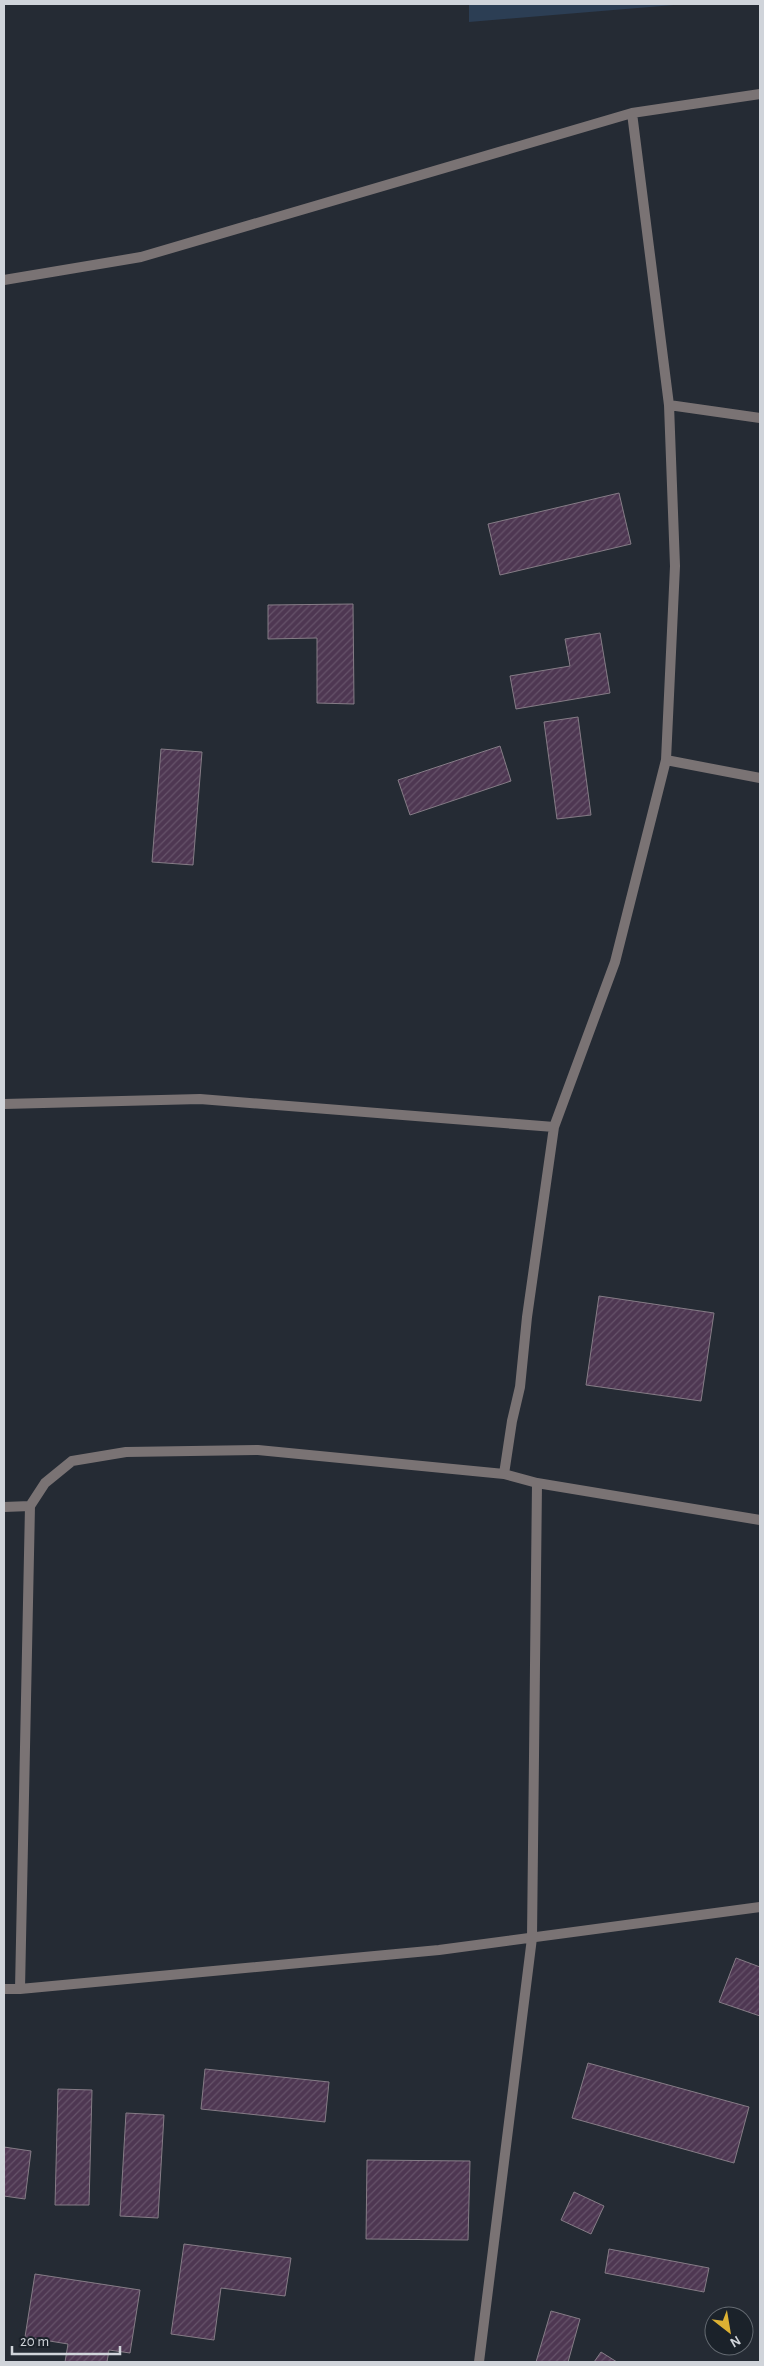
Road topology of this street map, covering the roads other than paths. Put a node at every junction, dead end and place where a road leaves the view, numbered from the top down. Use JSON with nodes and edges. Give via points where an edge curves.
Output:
{"nodes":[{"id":1,"x":760,"y":94,"type":"edge"},
{"id":2,"x":632,"y":113,"type":"junction"},
{"id":3,"x":4,"y":280,"type":"edge"},
{"id":4,"x":669,"y":404,"type":"junction"},
{"id":5,"x":760,"y":418,"type":"edge"},
{"id":6,"x":666,"y":760,"type":"junction"},
{"id":7,"x":760,"y":778,"type":"edge"},
{"id":8,"x":4,"y":1104,"type":"edge"},
{"id":9,"x":554,"y":1127,"type":"junction"},
{"id":10,"x":504,"y":1474,"type":"junction"},
{"id":11,"x":537,"y":1483,"type":"junction"},
{"id":12,"x":4,"y":1506,"type":"edge"},
{"id":13,"x":30,"y":1506,"type":"junction"},
{"id":14,"x":760,"y":1520,"type":"edge"},
{"id":15,"x":760,"y":1907,"type":"edge"},
{"id":16,"x":532,"y":1938,"type":"junction"},
{"id":17,"x":4,"y":1988,"type":"edge"},
{"id":18,"x":20,"y":1989,"type":"junction"},
{"id":19,"x":479,"y":2362,"type":"edge"}],
"edges":[{"from":1,"to":2,"type":"street"},
{"from":2,"to":3,"type":"street","via":[[141,257]]},
{"from":2,"to":4,"type":"street"},
{"from":4,"to":5,"type":"street"},
{"from":4,"to":6,"type":"street","via":[[675,566]]},
{"from":6,"to":7,"type":"street"},
{"from":6,"to":9,"type":"street","via":[[615,962]]},
{"from":8,"to":9,"type":"street","via":[[200,1099]]},
{"from":9,"to":10,"type":"street","via":[[520,1387]]},
{"from":10,"to":11,"type":"street"},
{"from":10,"to":13,"type":"street","via":[[258,1450],[126,1452],[72,1461],[45,1482]]},
{"from":11,"to":14,"type":"street"},
{"from":11,"to":16,"type":"street"},
{"from":12,"to":13,"type":"street"},
{"from":13,"to":18,"type":"street"},
{"from":15,"to":16,"type":"street"},
{"from":16,"to":18,"type":"street","via":[[439,1950]]},
{"from":16,"to":19,"type":"street"},
{"from":17,"to":18,"type":"street"}]}
